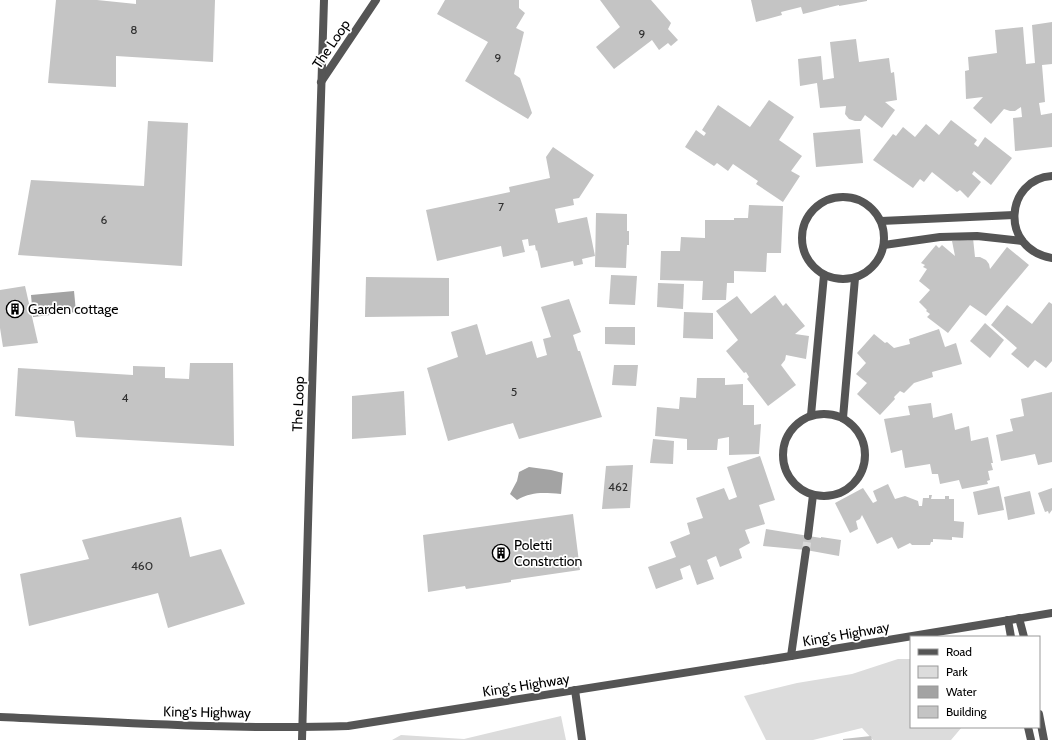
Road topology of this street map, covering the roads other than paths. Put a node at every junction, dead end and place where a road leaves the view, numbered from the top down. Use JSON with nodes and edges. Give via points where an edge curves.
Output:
{"nodes":[{"id":1,"x":324,"y":0,"type":"edge"},
{"id":2,"x":376,"y":0,"type":"edge"},
{"id":3,"x":321,"y":82,"type":"junction"},
{"id":4,"x":1052,"y":176,"type":"edge"},
{"id":5,"x":1014,"y":215,"type":"junction"},
{"id":6,"x":881,"y":221,"type":"junction"},
{"id":7,"x":1022,"y":241,"type":"junction"},
{"id":8,"x":884,"y":245,"type":"junction"},
{"id":9,"x":1052,"y":258,"type":"edge"},
{"id":10,"x":824,"y":275,"type":"junction"},
{"id":11,"x":855,"y":278,"type":"junction"},
{"id":12,"x":811,"y":415,"type":"junction"},
{"id":13,"x":843,"y":418,"type":"junction"},
{"id":14,"x":813,"y":495,"type":"junction"},
{"id":15,"x":808,"y":536,"type":"tunnel mouth"},
{"id":16,"x":806,"y":550,"type":"tunnel mouth"},
{"id":17,"x":1052,"y":612,"type":"edge"},
{"id":18,"x":1019,"y":618,"type":"junction"},
{"id":19,"x":1008,"y":620,"type":"junction"},
{"id":20,"x":910,"y":636,"type":"edge"},
{"id":21,"x":912,"y":636,"type":"edge"},
{"id":22,"x":1011,"y":636,"type":"edge"},
{"id":23,"x":1024,"y":636,"type":"edge"},
{"id":24,"x":791,"y":656,"type":"junction"},
{"id":25,"x":575,"y":690,"type":"junction"},
{"id":26,"x":0,"y":717,"type":"edge"},
{"id":27,"x":1040,"y":719,"type":"edge"},
{"id":28,"x":303,"y":727,"type":"junction"},
{"id":29,"x":1028,"y":728,"type":"edge"},
{"id":30,"x":302,"y":740,"type":"edge"},
{"id":31,"x":582,"y":740,"type":"edge"},
{"id":32,"x":1031,"y":740,"type":"edge"},
{"id":33,"x":1044,"y":740,"type":"edge"}],
"edges":[{"from":1,"to":3,"type":"street","name":"The Loop"},
{"from":2,"to":3,"type":"street","name":"The Loop"},
{"from":3,"to":28,"type":"street","name":"The Loop"},
{"from":4,"to":5,"type":"street","via":[[1033,182],[1023,191]]},
{"from":5,"to":6,"type":"street"},
{"from":5,"to":7,"type":"street","via":[[1016,229]]},
{"from":6,"to":8,"type":"street"},
{"from":6,"to":10,"type":"street","via":[[865,203],[854,198],[829,199],[818,204],[804,223],[802,248],[814,268]]},
{"from":7,"to":8,"type":"street","via":[[977,236]]},
{"from":7,"to":9,"type":"street","via":[[1031,250]]},
{"from":8,"to":11,"type":"street","via":[[874,265]]},
{"from":10,"to":11,"type":"street","via":[[844,279]]},
{"from":10,"to":12,"type":"street"},
{"from":11,"to":13,"type":"street"},
{"from":12,"to":13,"type":"street","via":[[832,414]]},
{"from":12,"to":14,"type":"street","via":[[789,431],[782,456],[791,480],[801,490]]},
{"from":13,"to":14,"type":"street","via":[[854,426],[865,450],[859,476],[851,486],[840,493]]},
{"from":14,"to":15,"type":"street"},
{"from":16,"to":24,"type":"street"},
{"from":17,"to":18,"type":"street","name":"King's Highway"},
{"from":18,"to":19,"type":"street","name":"King's Highway"},
{"from":18,"to":23,"type":"street"},
{"from":19,"to":21,"type":"street","name":"King's Highway"},
{"from":19,"to":22,"type":"street"},
{"from":20,"to":24,"type":"street","name":"King's Highway"},
{"from":24,"to":25,"type":"street","name":"King's Highway"},
{"from":25,"to":28,"type":"street","name":"King's Highway","via":[[348,726]]},
{"from":25,"to":31,"type":"street"},
{"from":26,"to":28,"type":"street","name":"King's Highway"},
{"from":27,"to":33,"type":"street"},
{"from":28,"to":30,"type":"street","name":"The Loop"},
{"from":29,"to":32,"type":"street"}]}
